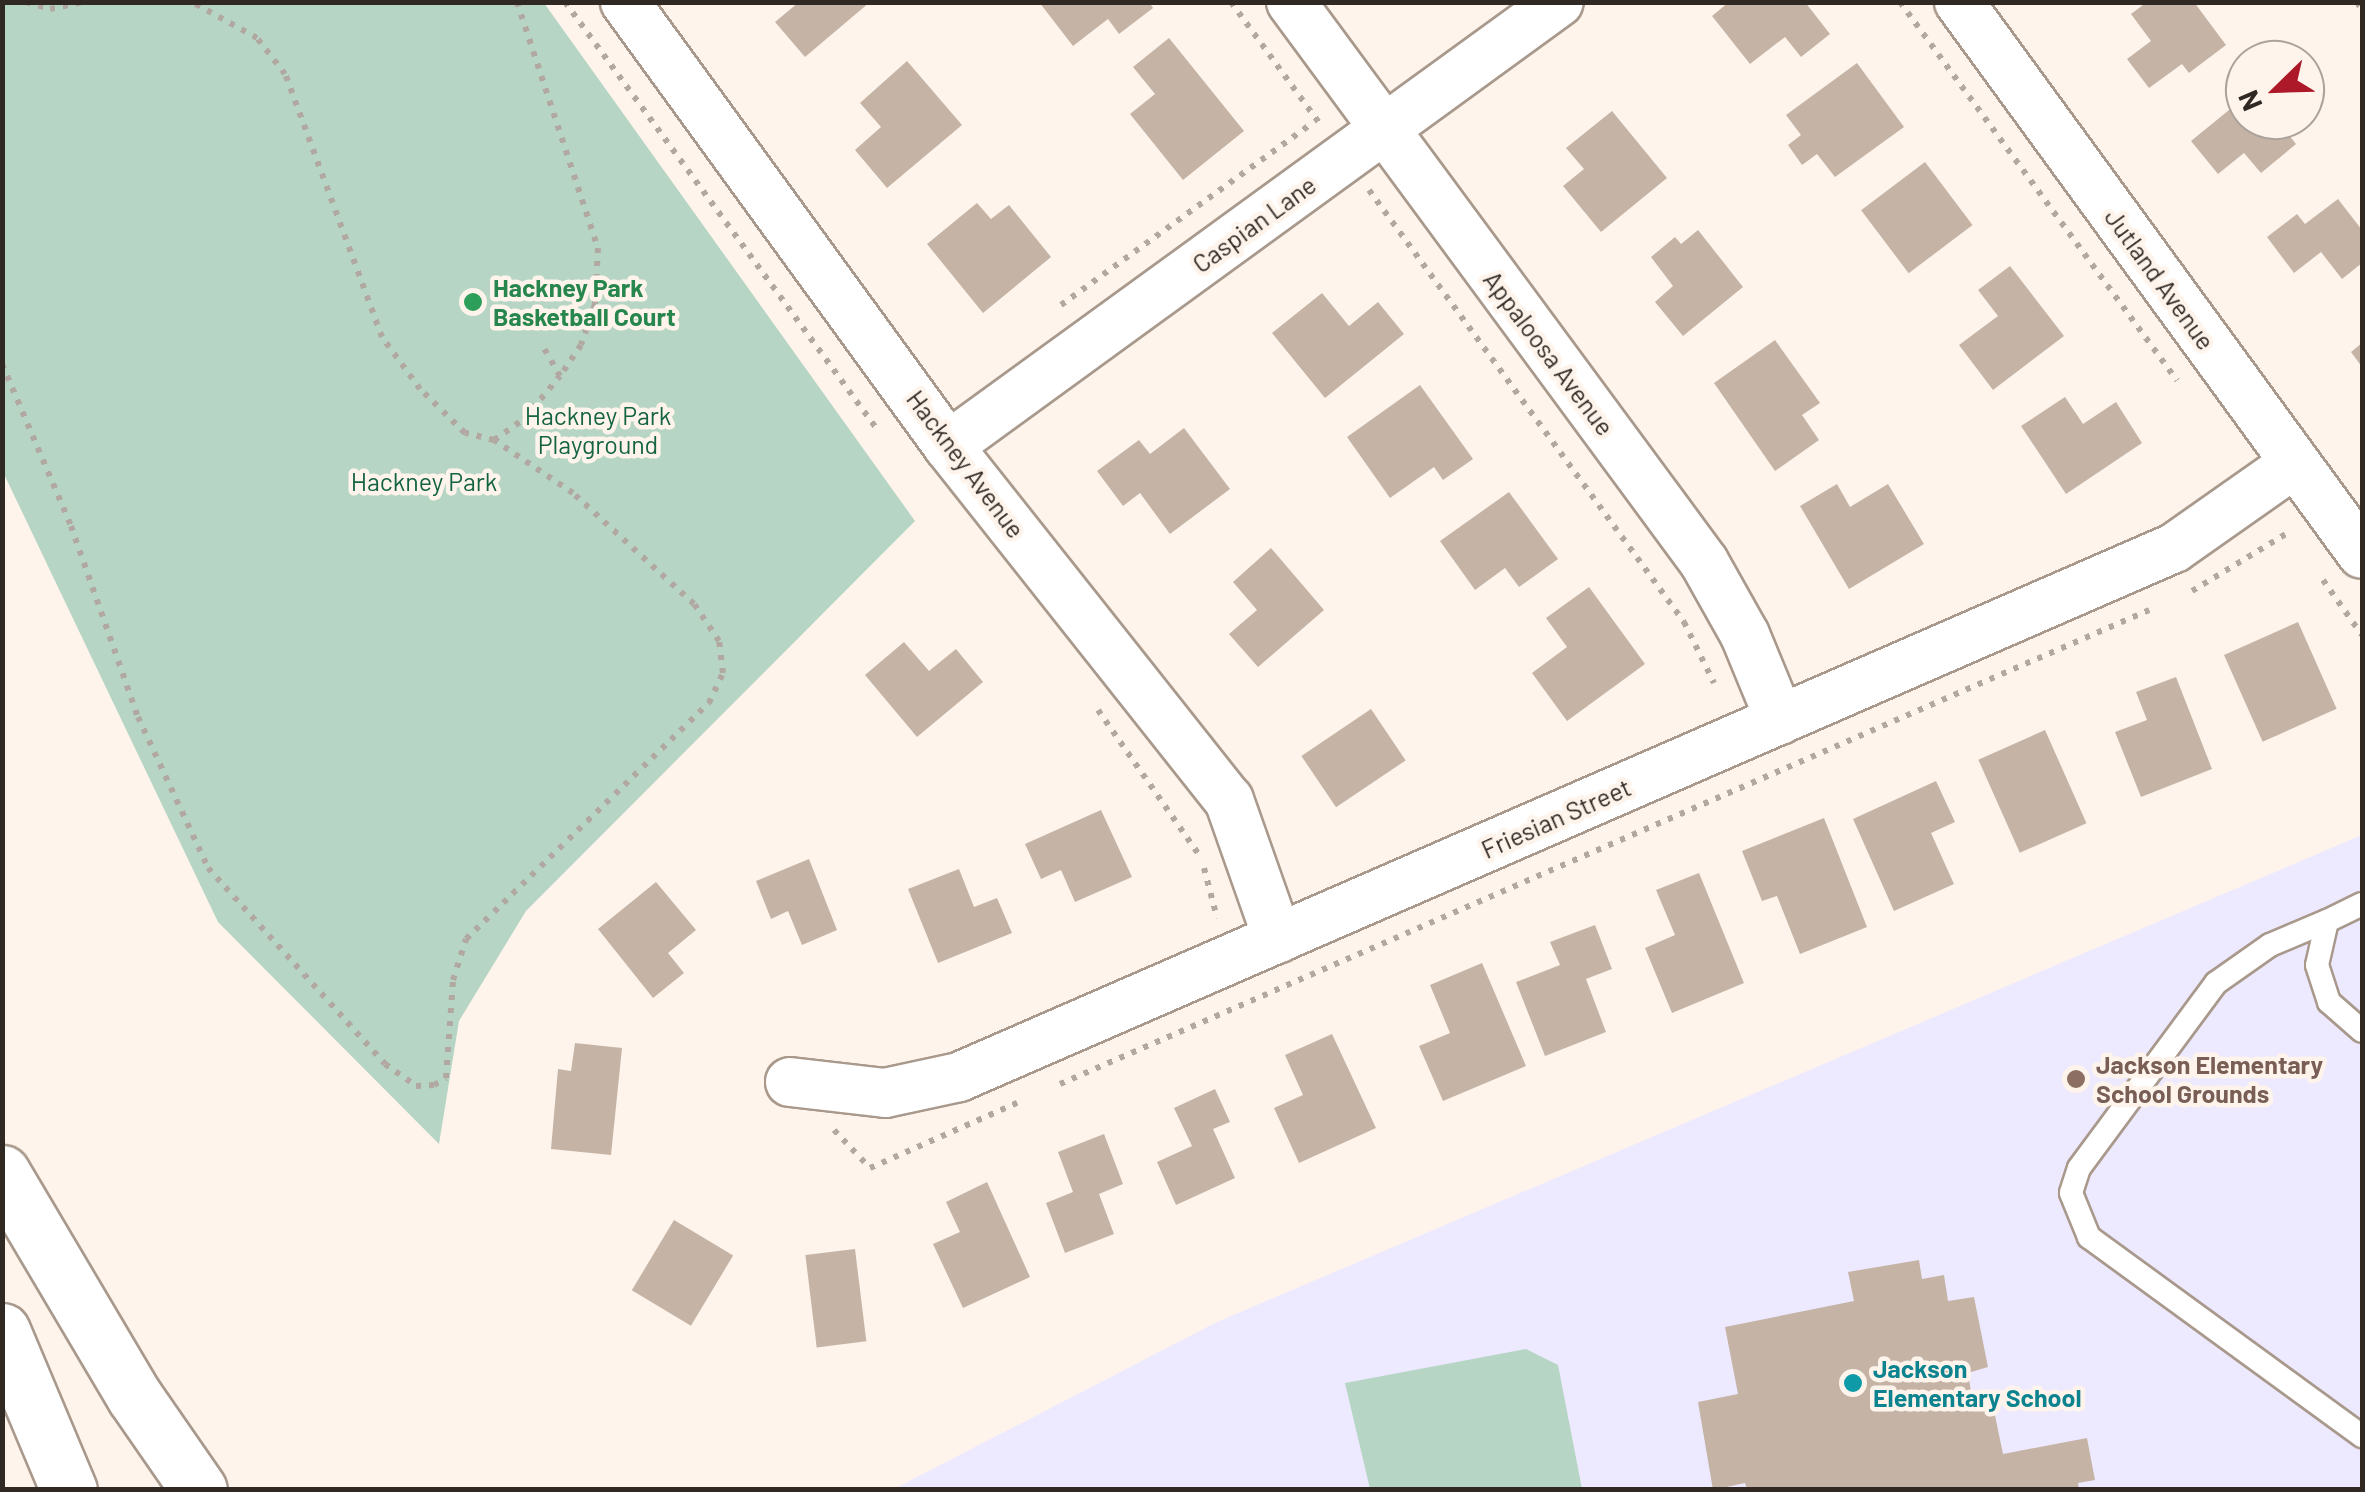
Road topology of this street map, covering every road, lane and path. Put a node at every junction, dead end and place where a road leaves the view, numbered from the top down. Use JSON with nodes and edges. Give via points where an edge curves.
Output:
{"nodes":[{"id":1,"x":26,"y":2,"type":"edge"},
{"id":2,"x":84,"y":2,"type":"edge"},
{"id":3,"x":192,"y":2,"type":"edge"},
{"id":4,"x":517,"y":2,"type":"edge"},
{"id":5,"x":625,"y":2,"type":"edge"},
{"id":6,"x":1231,"y":2,"type":"edge"},
{"id":7,"x":1290,"y":2,"type":"edge"},
{"id":8,"x":1559,"y":2,"type":"edge"},
{"id":9,"x":1900,"y":2,"type":"edge"},
{"id":10,"x":1958,"y":2,"type":"edge"},
{"id":11,"x":2357,"y":2,"type":"edge"},
{"id":12,"x":2362,"y":10,"type":"edge"},
{"id":13,"x":1383,"y":129,"type":"junction"},
{"id":14,"x":1345,"y":158,"type":"junction"},
{"id":15,"x":542,"y":345,"type":"dead end"},
{"id":16,"x":2,"y":364,"type":"edge"},
{"id":17,"x":560,"y":376,"type":"junction"},
{"id":18,"x":2186,"y":392,"type":"dead end"},
{"id":19,"x":494,"y":440,"type":"junction"},
{"id":20,"x":948,"y":446,"type":"junction"},
{"id":21,"x":2295,"y":464,"type":"junction"},
{"id":22,"x":2258,"y":492,"type":"junction"},
{"id":23,"x":2299,"y":546,"type":"dead end"},
{"id":24,"x":2362,"y":554,"type":"edge"},
{"id":25,"x":2320,"y":576,"type":"dead end"},
{"id":26,"x":2362,"y":634,"type":"edge"},
{"id":27,"x":1764,"y":727,"type":"junction"},
{"id":28,"x":1777,"y":774,"type":"dead end"},
{"id":29,"x":2362,"y":904,"type":"edge"},
{"id":30,"x":2327,"y":921,"type":"junction"},
{"id":31,"x":1278,"y":939,"type":"junction"},
{"id":32,"x":2362,"y":1031,"type":"edge"},
{"id":33,"x":790,"y":1082,"type":"dead end"},
{"id":34,"x":2,"y":1172,"type":"edge"},
{"id":35,"x":2,"y":1332,"type":"edge"},
{"id":36,"x":2362,"y":1436,"type":"edge"},
{"id":37,"x":69,"y":1490,"type":"edge"},
{"id":38,"x":199,"y":1490,"type":"edge"}],
"edges":[{"from":1,"to":2,"type":"path","via":[[50,9]]},
{"from":3,"to":19,"type":"path","via":[[257,38],[284,74],[382,337],[420,390],[465,433]]},
{"from":4,"to":17,"type":"path","via":[[598,248],[595,304],[582,345]]},
{"from":5,"to":20,"type":"street","name":"Hackney Avenue"},
{"from":6,"to":14,"type":"path"},
{"from":7,"to":13,"type":"street","name":"Appaloosa Avenue"},
{"from":8,"to":13,"type":"street","name":"Caspian Lane"},
{"from":9,"to":18,"type":"path"},
{"from":10,"to":21,"type":"street","name":"Jutland Avenue"},
{"from":11,"to":12,"type":"path"},
{"from":13,"to":14,"type":"street","name":"Caspian Lane"},
{"from":13,"to":27,"type":"street","name":"Appaloosa Avenue","via":[[1704,562],[1728,600]]},
{"from":14,"to":20,"type":"street","name":"Caspian Lane"},
{"from":14,"to":27,"type":"path"},
{"from":15,"to":17,"type":"path"},
{"from":16,"to":19,"type":"path","via":[[72,526],[138,717],[208,868],[385,1064],[416,1086],[446,1078],[453,980],[466,939],[709,703],[723,673],[718,641],[694,604],[572,493]]},
{"from":17,"to":19,"type":"path","via":[[524,420]]},
{"from":20,"to":31,"type":"street","name":"Hackney Avenue","via":[[1229,800]]},
{"from":21,"to":22,"type":"street","name":"Friesian Street"},
{"from":21,"to":24,"type":"street","name":"Jutland Avenue"},
{"from":22,"to":23,"type":"path"},
{"from":22,"to":27,"type":"street","name":"Friesian Street","via":[[2174,548]]},
{"from":25,"to":26,"type":"path"},
{"from":27,"to":28,"type":"path"},
{"from":27,"to":31,"type":"street","name":"Friesian Street"},
{"from":29,"to":30,"type":"lane"},
{"from":30,"to":32,"type":"lane","via":[[2317,964],[2320,983],[2329,1002]]},
{"from":30,"to":36,"type":"lane","via":[[2270,945],[2216,984],[2079,1168],[2070,1193],[2089,1237]]},
{"from":31,"to":33,"type":"street","name":"Friesian Street","via":[[959,1077],[885,1093]]},
{"from":34,"to":38,"type":"highway","via":[[116,1366]]},
{"from":35,"to":37,"type":"highway"}]}
